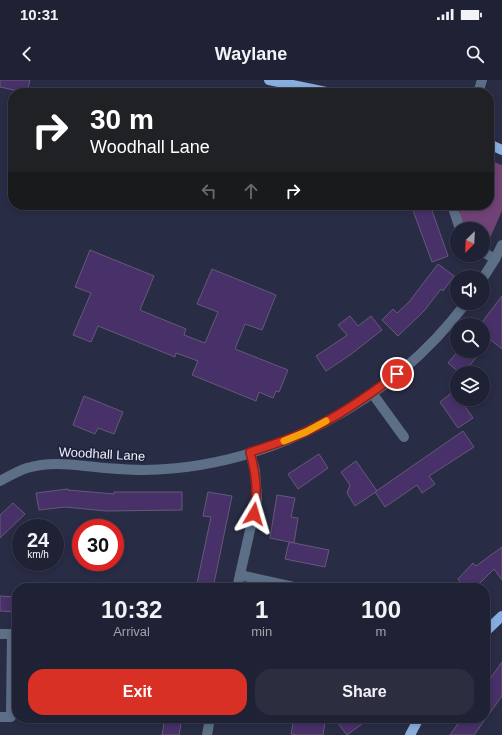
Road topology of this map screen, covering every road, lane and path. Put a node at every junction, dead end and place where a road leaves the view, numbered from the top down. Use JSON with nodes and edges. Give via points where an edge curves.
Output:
{"nodes":[{"id":1,"x":269,"y":80,"type":"edge"},
{"id":2,"x":307,"y":88,"type":"edge"},
{"id":3,"x":454,"y":210,"type":"edge"},
{"id":4,"x":458,"y":222,"type":"edge"},
{"id":5,"x":502,"y":245,"type":"edge"},
{"id":6,"x":490,"y":256,"type":"edge"},
{"id":7,"x":495,"y":259,"type":"junction"},
{"id":8,"x":488,"y":270,"type":"edge"},
{"id":9,"x":460,"y":310,"type":"edge"},
{"id":10,"x":372,"y":393,"type":"junction"},
{"id":11,"x":404,"y":437,"type":"dead end"},
{"id":12,"x":250,"y":452,"type":"junction"},
{"id":13,"x":0,"y":481,"type":"edge"},
{"id":14,"x":240,"y":576,"type":"junction"},
{"id":15,"x":238,"y":583,"type":"edge"},
{"id":16,"x":274,"y":583,"type":"edge"},
{"id":17,"x":502,"y":616,"type":"edge"},
{"id":18,"x":490,"y":627,"type":"edge"},
{"id":19,"x":0,"y":634,"type":"edge"},
{"id":20,"x":0,"y":717,"type":"edge"},
{"id":21,"x":209,"y":723,"type":"edge"},
{"id":22,"x":417,"y":723,"type":"edge"},
{"id":23,"x":206,"y":735,"type":"edge"},
{"id":24,"x":410,"y":735,"type":"edge"}],
"edges":[{"from":1,"to":2,"type":"main road"},
{"from":3,"to":4,"type":"street"},
{"from":5,"to":7,"type":"street"},
{"from":6,"to":7,"type":"street"},
{"from":7,"to":8,"type":"street"},
{"from":9,"to":10,"type":"street","name":"Woodhall Lane","via":[[438,337],[409,365]]},
{"from":10,"to":11,"type":"street"},
{"from":10,"to":12,"type":"street","name":"Woodhall Lane","via":[[306,432]]},
{"from":12,"to":13,"type":"street","name":"Woodhall Lane","via":[[212,462],[161,469],[127,470],[48,464],[27,468]]},
{"from":12,"to":14,"type":"street","via":[[255,471],[256,499]]},
{"from":14,"to":15,"type":"street"},
{"from":14,"to":16,"type":"street"},
{"from":17,"to":18,"type":"main road"},
{"from":19,"to":20,"type":"street","via":[[12,634],[11,717]]},
{"from":21,"to":23,"type":"street"},
{"from":22,"to":24,"type":"main road"}]}
